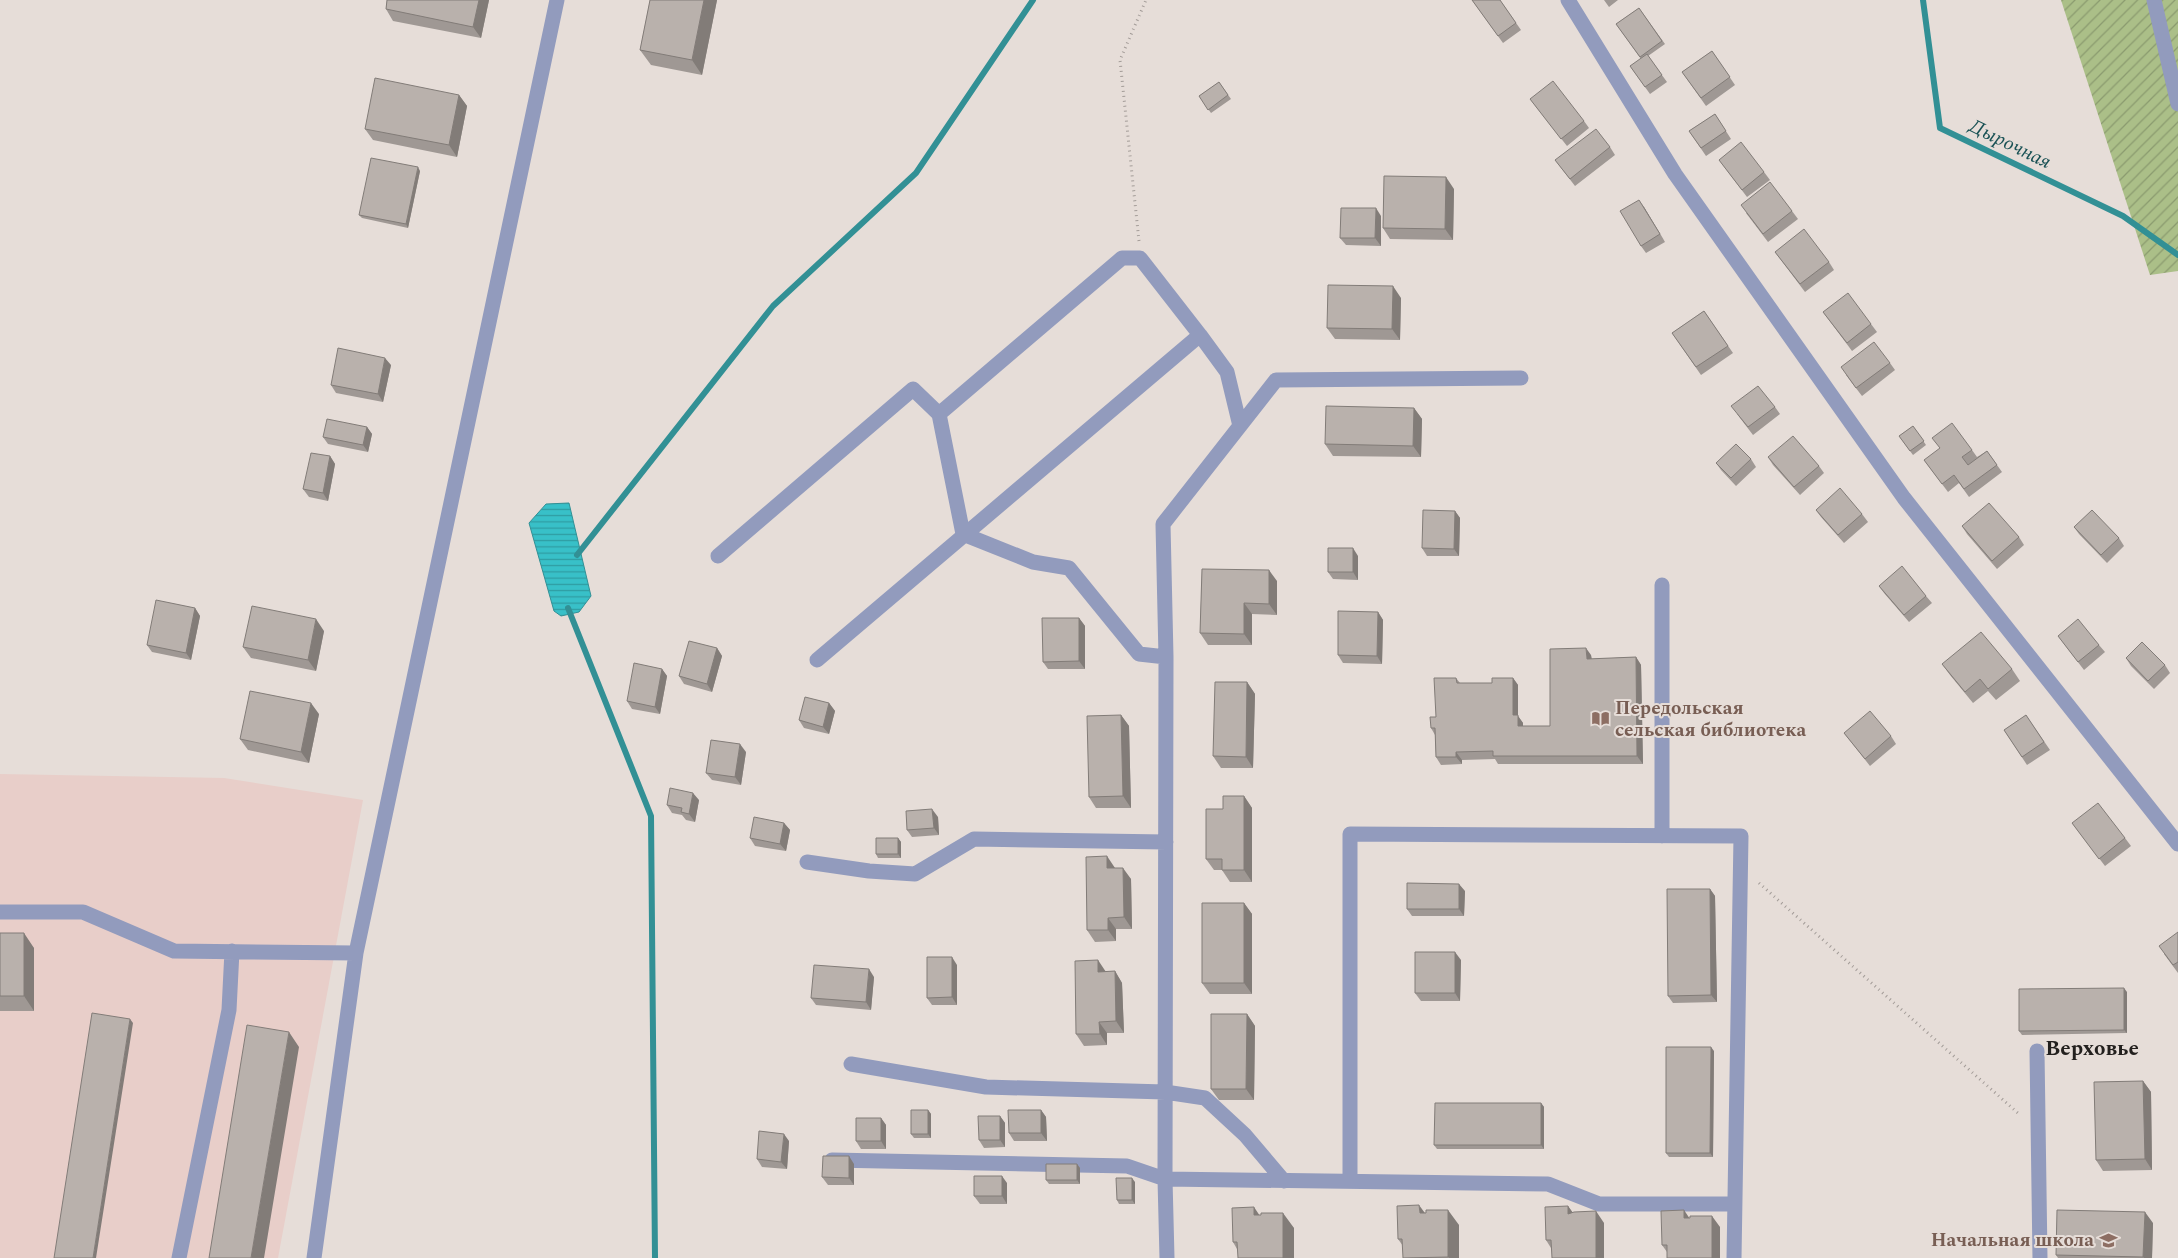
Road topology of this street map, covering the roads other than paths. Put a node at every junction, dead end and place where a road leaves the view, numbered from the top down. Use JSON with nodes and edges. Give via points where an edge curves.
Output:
{"nodes":[{"id":1,"x":557,"y":0,"type":"edge"},
{"id":2,"x":1568,"y":0,"type":"edge"},
{"id":3,"x":2154,"y":0,"type":"edge"},
{"id":4,"x":2178,"y":104,"type":"edge"},
{"id":5,"x":1200,"y":335,"type":"junction"},
{"id":6,"x":1521,"y":378,"type":"dead end"},
{"id":7,"x":939,"y":414,"type":"junction"},
{"id":8,"x":1240,"y":426,"type":"junction"},
{"id":9,"x":963,"y":534,"type":"junction"},
{"id":10,"x":718,"y":556,"type":"dead end"},
{"id":11,"x":1662,"y":585,"type":"dead end"},
{"id":12,"x":1166,"y":657,"type":"junction"},
{"id":13,"x":818,"y":660,"type":"dead end"},
{"id":14,"x":1662,"y":836,"type":"junction"},
{"id":15,"x":1166,"y":842,"type":"junction"},
{"id":16,"x":2178,"y":844,"type":"edge"},
{"id":17,"x":807,"y":862,"type":"dead end"},
{"id":18,"x":0,"y":912,"type":"edge"},
{"id":19,"x":232,"y":951,"type":"junction"},
{"id":20,"x":356,"y":953,"type":"junction"},
{"id":21,"x":2038,"y":1051,"type":"dead end"},
{"id":22,"x":851,"y":1064,"type":"dead end"},
{"id":23,"x":1165,"y":1092,"type":"junction"},
{"id":24,"x":827,"y":1160,"type":"edge"},
{"id":25,"x":1165,"y":1179,"type":"junction"},
{"id":26,"x":1284,"y":1181,"type":"junction"},
{"id":27,"x":1350,"y":1181,"type":"junction"},
{"id":28,"x":1734,"y":1204,"type":"junction"},
{"id":29,"x":179,"y":1258,"type":"edge"},
{"id":30,"x":314,"y":1258,"type":"edge"},
{"id":31,"x":1167,"y":1258,"type":"edge"},
{"id":32,"x":1734,"y":1258,"type":"edge"},
{"id":33,"x":2040,"y":1258,"type":"edge"}],
"edges":[{"from":1,"to":20,"type":"street"},
{"from":2,"to":16,"type":"street","via":[[1674,174],[1904,498]]},
{"from":3,"to":4,"type":"street"},
{"from":5,"to":7,"type":"street","via":[[1140,258],[1122,258]]},
{"from":5,"to":8,"type":"street","via":[[1228,372]]},
{"from":5,"to":9,"type":"street"},
{"from":6,"to":8,"type":"street","via":[[1276,380]]},
{"from":7,"to":9,"type":"street"},
{"from":7,"to":10,"type":"street","via":[[913,389]]},
{"from":8,"to":12,"type":"street","via":[[1164,524]]},
{"from":9,"to":12,"type":"street","via":[[1033,562],[1069,568],[1139,654]]},
{"from":9,"to":13,"type":"street"},
{"from":11,"to":14,"type":"street"},
{"from":12,"to":15,"type":"street"},
{"from":14,"to":27,"type":"street","via":[[1350,834]]},
{"from":14,"to":28,"type":"street","via":[[1741,836]]},
{"from":15,"to":17,"type":"street","via":[[974,839],[915,874]]},
{"from":15,"to":23,"type":"street"},
{"from":18,"to":19,"type":"street","via":[[83,912],[174,951]]},
{"from":19,"to":20,"type":"street"},
{"from":19,"to":29,"type":"street","via":[[229,1010]]},
{"from":20,"to":30,"type":"street"},
{"from":21,"to":33,"type":"street"},
{"from":22,"to":23,"type":"street","via":[[986,1088]]},
{"from":23,"to":25,"type":"street"},
{"from":23,"to":26,"type":"street","via":[[1205,1098],[1245,1135]]},
{"from":24,"to":25,"type":"street","via":[[1127,1166]]},
{"from":25,"to":26,"type":"street"},
{"from":25,"to":31,"type":"street"},
{"from":26,"to":27,"type":"street"},
{"from":27,"to":28,"type":"street","via":[[1548,1184],[1599,1204]]},
{"from":28,"to":32,"type":"street"}]}
